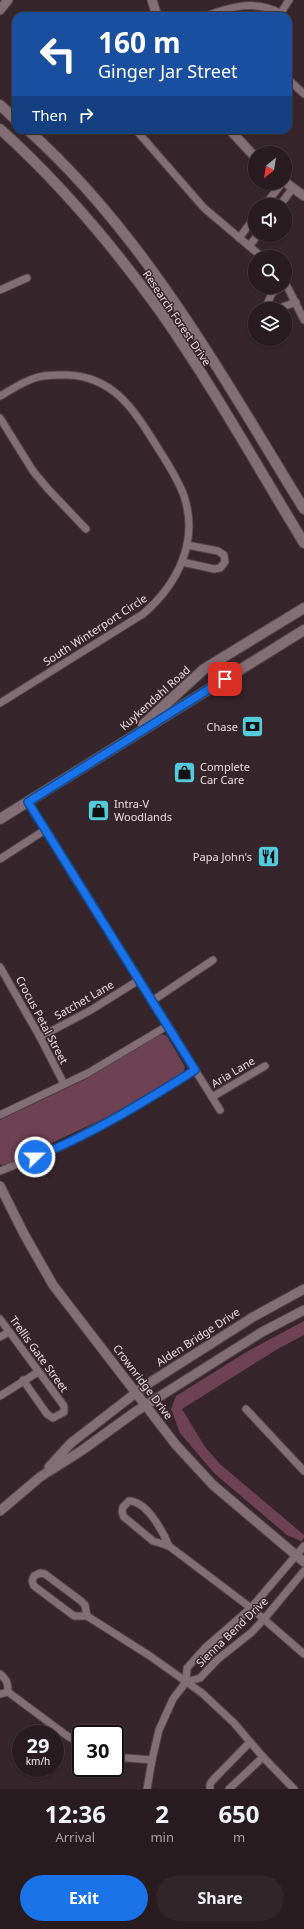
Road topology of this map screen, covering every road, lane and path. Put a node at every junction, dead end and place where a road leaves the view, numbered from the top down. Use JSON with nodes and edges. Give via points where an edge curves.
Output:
{"nodes":[{"id":1,"x":8,"y":0,"type":"edge"},
{"id":2,"x":152,"y":0,"type":"edge"},
{"id":3,"x":289,"y":0,"type":"edge"},
{"id":4,"x":0,"y":10,"type":"edge"},
{"id":5,"x":156,"y":12,"type":"edge"},
{"id":6,"x":218,"y":12,"type":"edge"},
{"id":7,"x":277,"y":12,"type":"edge"},
{"id":8,"x":280,"y":12,"type":"edge"},
{"id":9,"x":292,"y":83,"type":"edge"},
{"id":10,"x":304,"y":94,"type":"edge"},
{"id":11,"x":0,"y":105,"type":"edge"},
{"id":12,"x":12,"y":116,"type":"edge"},
{"id":13,"x":0,"y":129,"type":"edge"},
{"id":14,"x":32,"y":134,"type":"edge"},
{"id":15,"x":139,"y":134,"type":"edge"},
{"id":16,"x":234,"y":134,"type":"edge"},
{"id":17,"x":248,"y":149,"type":"edge"},
{"id":18,"x":293,"y":188,"type":"joint"},
{"id":19,"x":277,"y":190,"type":"edge"},
{"id":20,"x":304,"y":196,"type":"edge"},
{"id":21,"x":270,"y":198,"type":"edge"},
{"id":22,"x":285,"y":198,"type":"edge"},
{"id":23,"x":248,"y":226,"type":"edge"},
{"id":24,"x":239,"y":238,"type":"junction"},
{"id":25,"x":252,"y":242,"type":"edge"},
{"id":26,"x":249,"y":246,"type":"junction"},
{"id":27,"x":254,"y":250,"type":"edge"},
{"id":28,"x":27,"y":278,"type":"dead end"},
{"id":29,"x":0,"y":290,"type":"edge"},
{"id":30,"x":272,"y":294,"type":"edge"},
{"id":31,"x":291,"y":294,"type":"edge"},
{"id":32,"x":296,"y":302,"type":"junction"},
{"id":33,"x":304,"y":320,"type":"edge"},
{"id":34,"x":0,"y":396,"type":"edge"},
{"id":35,"x":0,"y":418,"type":"edge"},
{"id":36,"x":304,"y":508,"type":"edge"},
{"id":37,"x":86,"y":529,"type":"dead end"},
{"id":38,"x":304,"y":543,"type":"edge"},
{"id":39,"x":187,"y":545,"type":"junction"},
{"id":40,"x":182,"y":562,"type":"junction"},
{"id":41,"x":304,"y":608,"type":"edge"},
{"id":42,"x":304,"y":630,"type":"edge"},
{"id":43,"x":0,"y":703,"type":"edge"},
{"id":44,"x":124,"y":742,"type":"junction"},
{"id":45,"x":28,"y":802,"type":"junction"},
{"id":46,"x":0,"y":819,"type":"edge"},
{"id":47,"x":45,"y":830,"type":"junction"},
{"id":48,"x":0,"y":859,"type":"edge"},
{"id":49,"x":213,"y":960,"type":"dead end"},
{"id":50,"x":0,"y":967,"type":"edge"},
{"id":51,"x":139,"y":980,"type":"junction"},
{"id":52,"x":152,"y":1001,"type":"junction"},
{"id":53,"x":167,"y":1026,"type":"junction"},
{"id":54,"x":40,"y":1037,"type":"junction"},
{"id":55,"x":265,"y":1066,"type":"dead end"},
{"id":56,"x":195,"y":1070,"type":"junction"},
{"id":57,"x":64,"y":1084,"type":"junction"},
{"id":58,"x":212,"y":1097,"type":"junction"},
{"id":59,"x":220,"y":1110,"type":"dead end"},
{"id":60,"x":0,"y":1115,"type":"edge"},
{"id":61,"x":0,"y":1171,"type":"edge"},
{"id":62,"x":0,"y":1186,"type":"edge"},
{"id":63,"x":304,"y":1289,"type":"edge"},
{"id":64,"x":304,"y":1310,"type":"edge"},
{"id":65,"x":0,"y":1319,"type":"edge"},
{"id":66,"x":9,"y":1332,"type":"junction"},
{"id":67,"x":0,"y":1337,"type":"edge"},
{"id":68,"x":38,"y":1372,"type":"junction"},
{"id":69,"x":23,"y":1380,"type":"junction"},
{"id":70,"x":136,"y":1393,"type":"junction"},
{"id":71,"x":0,"y":1396,"type":"edge"},
{"id":72,"x":146,"y":1406,"type":"junction"},
{"id":73,"x":246,"y":1409,"type":"dead end"},
{"id":74,"x":304,"y":1471,"type":"edge"},
{"id":75,"x":40,"y":1477,"type":"junction"},
{"id":76,"x":0,"y":1511,"type":"edge"},
{"id":77,"x":169,"y":1546,"type":"junction"},
{"id":78,"x":304,"y":1546,"type":"edge"},
{"id":79,"x":296,"y":1555,"type":"junction"},
{"id":80,"x":304,"y":1562,"type":"edge"},
{"id":81,"x":304,"y":1571,"type":"edge"},
{"id":82,"x":251,"y":1608,"type":"junction"},
{"id":83,"x":87,"y":1616,"type":"junction"},
{"id":84,"x":264,"y":1619,"type":"junction"},
{"id":85,"x":304,"y":1654,"type":"edge"},
{"id":86,"x":0,"y":1674,"type":"edge"},
{"id":87,"x":186,"y":1682,"type":"junction"},
{"id":88,"x":8,"y":1692,"type":"junction"},
{"id":89,"x":0,"y":1694,"type":"edge"},
{"id":90,"x":72,"y":1739,"type":"edge"},
{"id":91,"x":250,"y":1742,"type":"junction"},
{"id":92,"x":263,"y":1757,"type":"junction"},
{"id":93,"x":124,"y":1758,"type":"edge"},
{"id":94,"x":152,"y":1760,"type":"junction"},
{"id":95,"x":147,"y":1789,"type":"edge"},
{"id":96,"x":210,"y":1789,"type":"edge"},
{"id":97,"x":229,"y":1789,"type":"edge"},
{"id":98,"x":294,"y":1789,"type":"edge"}],
"edges":[{"from":1,"to":4,"type":"street"},
{"from":2,"to":5,"type":"street"},
{"from":3,"to":8,"type":"street"},
{"from":6,"to":7,"type":"street","via":[[241,4],[250,4],[270,6]]},
{"from":9,"to":10,"type":"street"},
{"from":11,"to":12,"type":"main road"},
{"from":13,"to":38,"type":"main road","name":"Research Forest Drive","via":[[20,147],[101,235],[149,296],[195,365]]},
{"from":14,"to":36,"type":"main road","name":"Research Forest Drive","via":[[115,223],[149,266],[191,326]]},
{"from":15,"to":24,"type":"street","via":[[204,208]]},
{"from":16,"to":17,"type":"street"},
{"from":18,"to":20,"type":"street"},
{"from":18,"to":22,"type":"street"},
{"from":19,"to":21,"type":"street"},
{"from":23,"to":24,"type":"street"},
{"from":24,"to":26,"type":"street"},
{"from":25,"to":26,"type":"street"},
{"from":26,"to":27,"type":"street"},
{"from":28,"to":29,"type":"street"},
{"from":30,"to":32,"type":"street","via":[[268,302],[277,309]]},
{"from":31,"to":32,"type":"street"},
{"from":32,"to":33,"type":"street"},
{"from":34,"to":39,"type":"street","name":"South Winterport Circle","via":[[26,382],[53,374],[91,379],[117,393],[139,419],[180,488],[188,519]]},
{"from":35,"to":37,"type":"street","via":[[34,471]]},
{"from":39,"to":40,"type":"street","name":"South Winterport Circle"},
{"from":39,"to":40,"type":"street","via":[[218,551],[224,555],[225,562],[220,568],[214,569]]},
{"from":40,"to":43,"type":"street","name":"South Winterport Circle","via":[[166,592],[143,614]]},
{"from":41,"to":44,"type":"main road","name":"Kuykendahl Road","via":[[204,669]]},
{"from":42,"to":44,"type":"main road","name":"Kuykendahl Road"},
{"from":44,"to":45,"type":"main road","name":"Kuykendahl Road"},
{"from":45,"to":46,"type":"main road","name":"Kuykendahl Road"},
{"from":45,"to":47,"type":"street"},
{"from":47,"to":48,"type":"street"},
{"from":47,"to":51,"type":"street"},
{"from":49,"to":52,"type":"street"},
{"from":50,"to":54,"type":"street","name":"Crocus Petal Street"},
{"from":51,"to":52,"type":"street"},
{"from":51,"to":54,"type":"street","name":"Satchet Lane","via":[[91,1010]]},
{"from":52,"to":53,"type":"street"},
{"from":53,"to":56,"type":"street"},
{"from":53,"to":57,"type":"street","via":[[88,1073]]},
{"from":54,"to":57,"type":"street","name":"Crocus Petal Street"},
{"from":55,"to":58,"type":"street","name":"Aria Lane"},
{"from":56,"to":58,"type":"street"},
{"from":56,"to":61,"type":"street","via":[[64,1145]]},
{"from":57,"to":60,"type":"street"},
{"from":58,"to":59,"type":"street"},
{"from":62,"to":70,"type":"street","name":"Crownridge Drive","via":[[53,1284]]},
{"from":63,"to":70,"type":"street","name":"Alden Bridge Drive","via":[[253,1316]]},
{"from":64,"to":72,"type":"street","name":"Alden Bridge Drive","via":[[262,1332]]},
{"from":65,"to":66,"type":"street","name":"Trellis Gate Street"},
{"from":66,"to":67,"type":"street"},
{"from":66,"to":68,"type":"street","name":"Trellis Gate Street"},
{"from":68,"to":69,"type":"street"},
{"from":68,"to":69,"type":"street","name":"Trellis Gate Street","via":[[64,1406],[64,1412],[59,1416],[53,1418],[47,1414]]},
{"from":69,"to":71,"type":"street"},
{"from":70,"to":72,"type":"street","name":"Crownridge Drive"},
{"from":70,"to":75,"type":"street","name":"Alden Bridge Drive","via":[[72,1443]]},
{"from":72,"to":75,"type":"street","name":"Alden Bridge Drive"},
{"from":72,"to":79,"type":"street","name":"Crownridge Drive","via":[[200,1473]]},
{"from":73,"to":74,"type":"street"},
{"from":75,"to":76,"type":"street","name":"Alden Bridge Drive"},
{"from":77,"to":77,"type":"street","via":[[157,1522],[147,1512],[134,1502],[124,1504],[122,1515],[153,1541]]},
{"from":77,"to":82,"type":"street"},
{"from":78,"to":79,"type":"street","name":"Sienna Bend Drive"},
{"from":79,"to":80,"type":"street","name":"Crownridge Drive"},
{"from":79,"to":82,"type":"street","name":"Sienna Bend Drive"},
{"from":81,"to":84,"type":"street","name":"Sienna Bend Drive"},
{"from":82,"to":84,"type":"street"},
{"from":82,"to":87,"type":"street","name":"Sienna Bend Drive","via":[[193,1660],[187,1668]]},
{"from":83,"to":83,"type":"street","via":[[85,1606],[75,1596],[43,1573],[34,1576],[34,1586],[74,1616]]},
{"from":83,"to":87,"type":"street"},
{"from":84,"to":85,"type":"street"},
{"from":84,"to":87,"type":"street","name":"Sienna Bend Drive","via":[[200,1678]]},
{"from":86,"to":88,"type":"street","via":[[7,1681]]},
{"from":87,"to":91,"type":"street","via":[[220,1709]]},
{"from":87,"to":94,"type":"street","name":"Sienna Bend Drive","via":[[168,1708]]},
{"from":88,"to":89,"type":"street"},
{"from":88,"to":90,"type":"street"},
{"from":91,"to":92,"type":"street"},
{"from":91,"to":96,"type":"street","via":[[213,1780]]},
{"from":92,"to":97,"type":"street"},
{"from":92,"to":98,"type":"street"},
{"from":93,"to":94,"type":"street"},
{"from":94,"to":95,"type":"street","name":"Sienna Bend Drive"}]}
